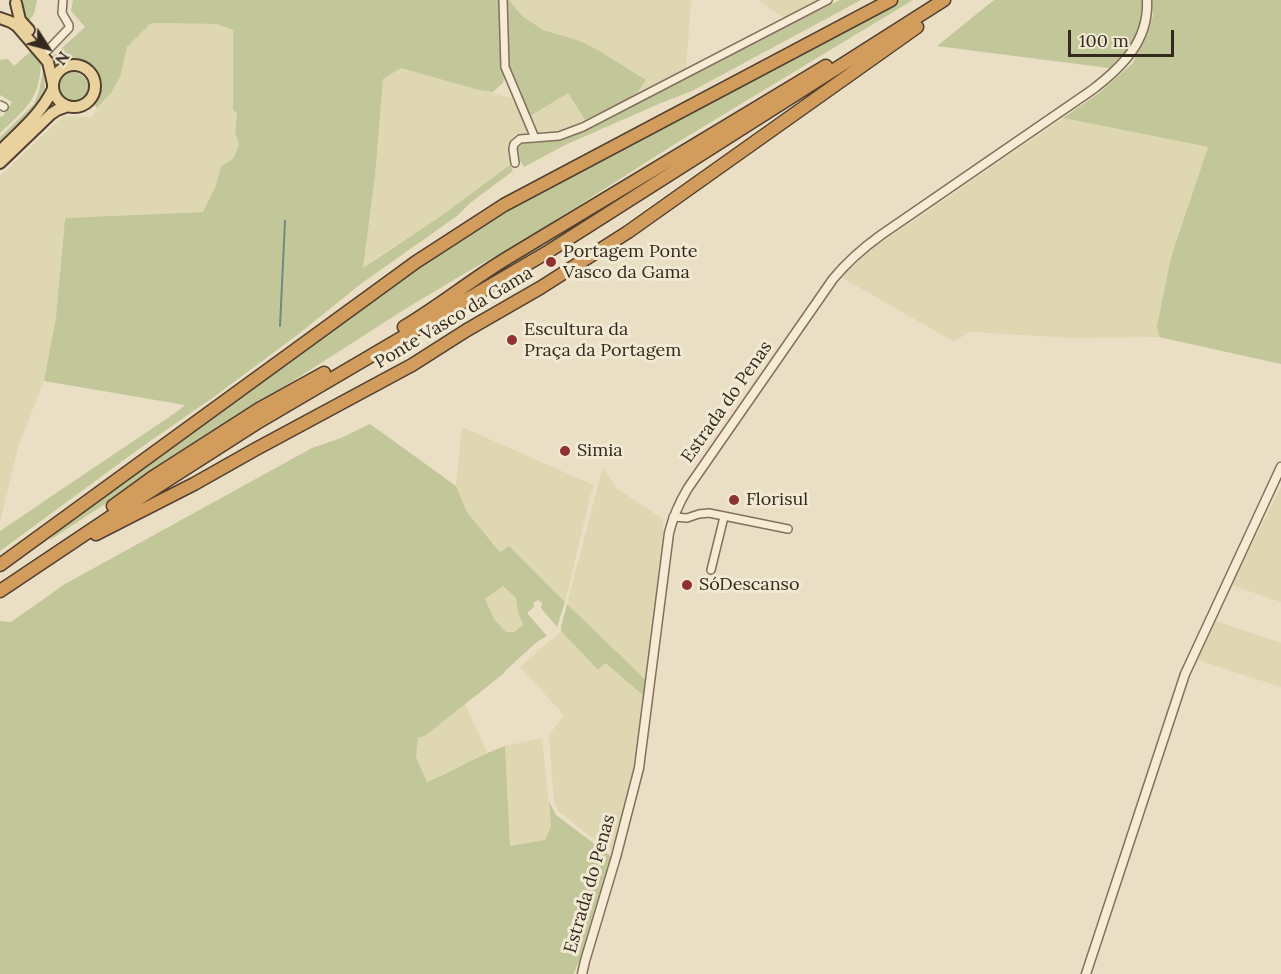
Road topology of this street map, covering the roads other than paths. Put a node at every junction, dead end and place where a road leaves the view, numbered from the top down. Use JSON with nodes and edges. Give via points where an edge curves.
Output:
{"nodes":[{"id":1,"x":63,"y":0,"type":"edge"},
{"id":2,"x":503,"y":0,"type":"edge"},
{"id":3,"x":828,"y":0,"type":"edge"},
{"id":4,"x":891,"y":0,"type":"edge"},
{"id":5,"x":937,"y":0,"type":"edge"},
{"id":6,"x":944,"y":0,"type":"edge"},
{"id":7,"x":954,"y":0,"type":"edge"},
{"id":8,"x":1147,"y":0,"type":"edge"},
{"id":9,"x":16,"y":1,"type":"edge"},
{"id":10,"x":0,"y":18,"type":"edge"},
{"id":11,"x":46,"y":51,"type":"junction"},
{"id":12,"x":71,"y":65,"type":"junction"},
{"id":13,"x":53,"y":87,"type":"junction"},
{"id":14,"x":68,"y":106,"type":"junction"},
{"id":15,"x":535,"y":138,"type":"junction"},
{"id":16,"x":0,"y":151,"type":"edge"},
{"id":17,"x":0,"y":163,"type":"edge"},
{"id":18,"x":515,"y":163,"type":"dead end"},
{"id":19,"x":1281,"y":467,"type":"edge"},
{"id":20,"x":673,"y":517,"type":"junction"},
{"id":21,"x":724,"y":517,"type":"junction"},
{"id":22,"x":788,"y":529,"type":"dead end"},
{"id":23,"x":0,"y":565,"type":"edge"},
{"id":24,"x":37,"y":566,"type":"junction"},
{"id":25,"x":711,"y":570,"type":"dead end"},
{"id":26,"x":0,"y":591,"type":"edge"},
{"id":27,"x":582,"y":974,"type":"edge"},
{"id":28,"x":1086,"y":974,"type":"edge"}],
"edges":[{"from":1,"to":11,"type":"street","via":[[62,12],[69,28]]},
{"from":2,"to":15,"type":"street","via":[[505,67]]},
{"from":3,"to":15,"type":"street","via":[[583,127],[559,136]]},
{"from":4,"to":23,"type":"highway","via":[[478,220]]},
{"from":5,"to":24,"type":"highway","name":"Ponte Vasco da Gama","via":[[579,214],[373,346],[265,405],[145,483]]},
{"from":6,"to":24,"type":"highway","name":"Ponte Vasco da Gama","via":[[546,253],[260,421]]},
{"from":7,"to":24,"type":"highway","name":"Ponte Vasco da Gama","via":[[547,284],[412,365]]},
{"from":8,"to":20,"type":"street","name":"Estrada do Penas","via":[[1142,34],[1125,62],[1110,76],[881,235],[843,267],[688,488]]},
{"from":9,"to":10,"type":"main road","via":[[11,12]]},
{"from":9,"to":11,"type":"main road","via":[[20,20]]},
{"from":10,"to":13,"type":"main road","via":[[17,26],[48,62]]},
{"from":11,"to":12,"type":"main road"},
{"from":12,"to":13,"type":"main road","via":[[59,72]]},
{"from":12,"to":14,"type":"main road","via":[[87,70],[95,87],[85,104]]},
{"from":13,"to":14,"type":"main road","via":[[58,100]]},
{"from":13,"to":16,"type":"main road","via":[[36,116]]},
{"from":14,"to":17,"type":"main road","via":[[51,114]]},
{"from":15,"to":18,"type":"street","via":[[516,141]]},
{"from":19,"to":28,"type":"street","via":[[1185,674]]},
{"from":20,"to":21,"type":"street","via":[[709,513]]},
{"from":20,"to":27,"type":"street","name":"Estrada do Penas","via":[[639,768]]},
{"from":21,"to":22,"type":"street"},
{"from":21,"to":25,"type":"street"},
{"from":24,"to":26,"type":"highway","name":"Ponte Vasco da Gama"}]}
